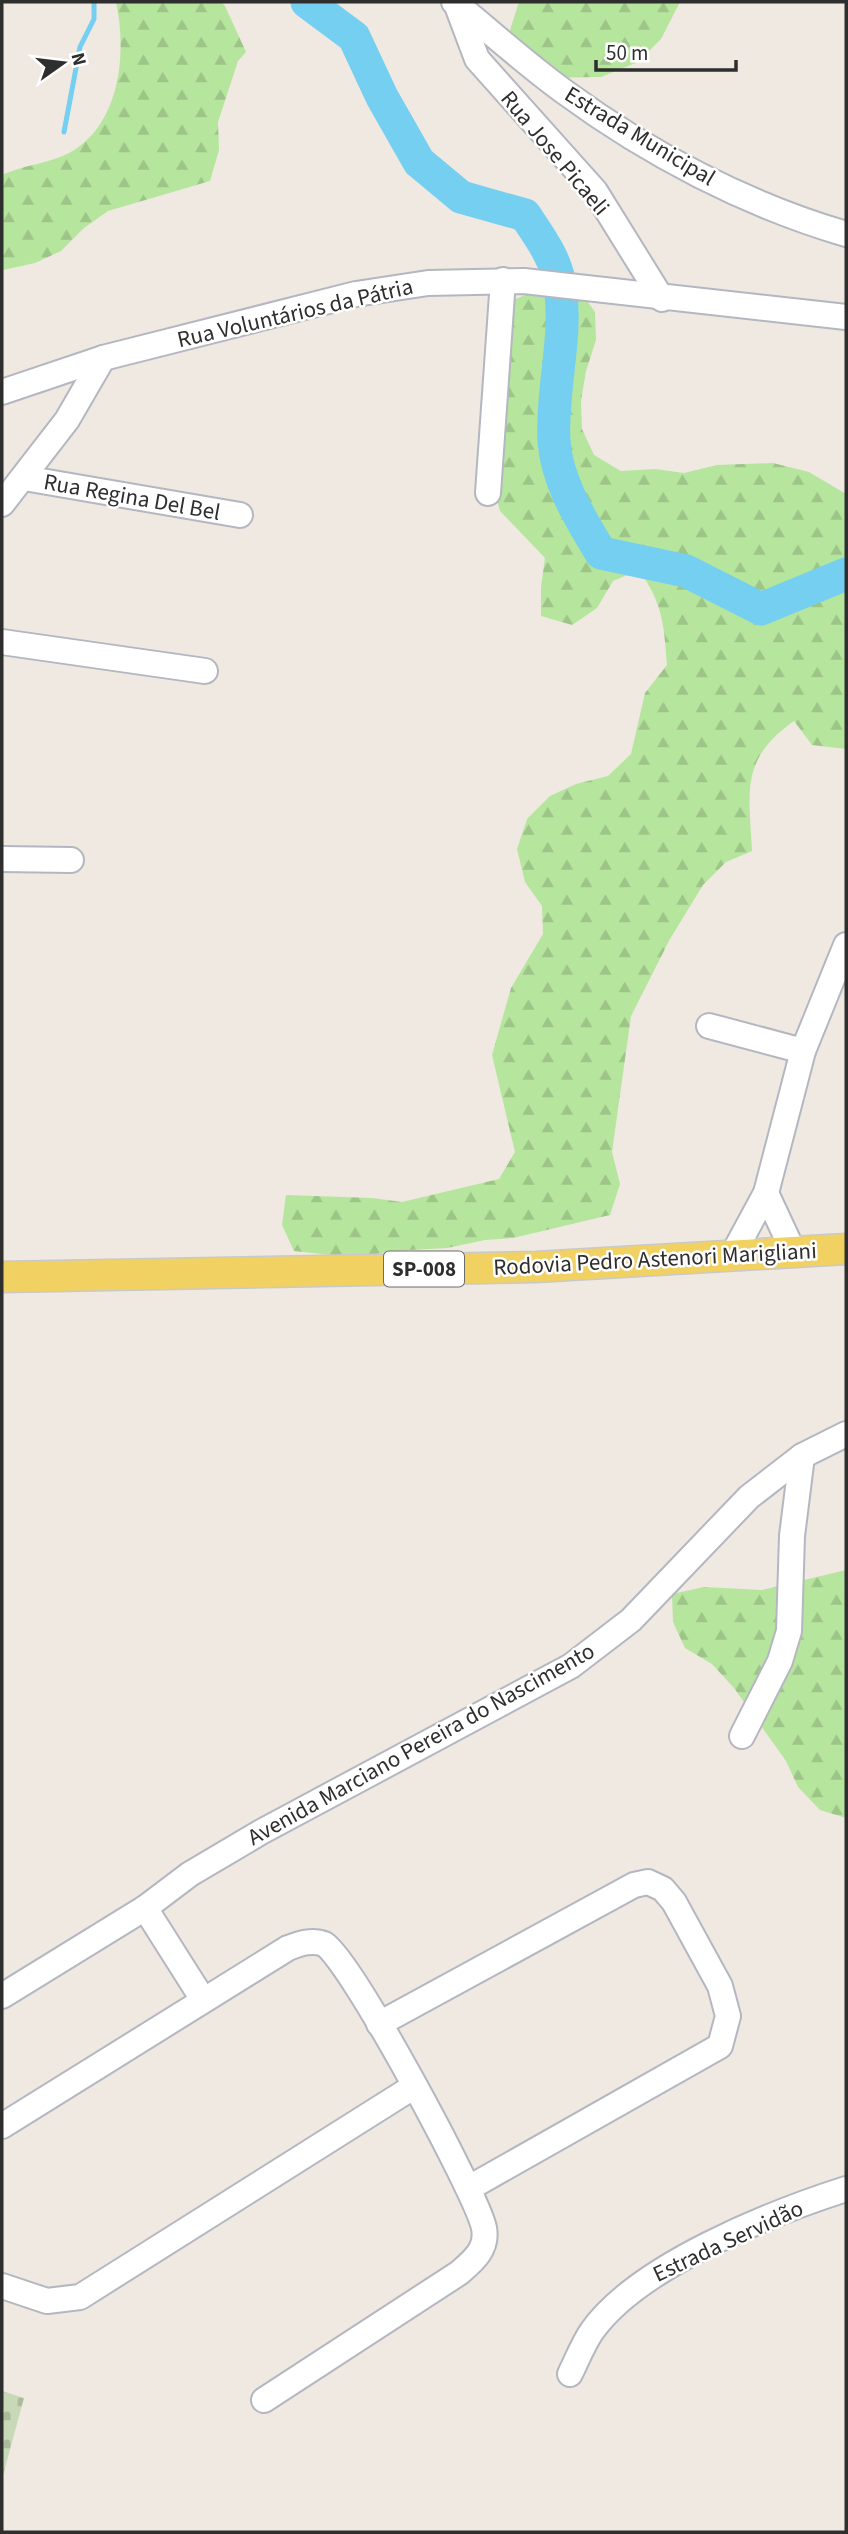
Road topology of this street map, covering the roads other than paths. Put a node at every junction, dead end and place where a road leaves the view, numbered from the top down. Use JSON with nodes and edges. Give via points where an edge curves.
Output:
{"nodes":[{"id":1,"x":455,"y":2,"type":"edge"},
{"id":2,"x":846,"y":234,"type":"edge"},
{"id":3,"x":514,"y":281,"type":"junction"},
{"id":4,"x":662,"y":299,"type":"junction"},
{"id":5,"x":846,"y":317,"type":"edge"},
{"id":6,"x":103,"y":358,"type":"junction"},
{"id":7,"x":2,"y":391,"type":"edge"},
{"id":8,"x":24,"y":478,"type":"junction"},
{"id":9,"x":488,"y":493,"type":"dead end"},
{"id":10,"x":2,"y":504,"type":"edge"},
{"id":11,"x":240,"y":516,"type":"dead end"},
{"id":12,"x":2,"y":642,"type":"edge"},
{"id":13,"x":205,"y":671,"type":"dead end"},
{"id":14,"x":2,"y":859,"type":"edge"},
{"id":15,"x":71,"y":860,"type":"dead end"},
{"id":16,"x":846,"y":945,"type":"edge"},
{"id":17,"x":709,"y":1026,"type":"dead end"},
{"id":18,"x":803,"y":1051,"type":"junction"},
{"id":19,"x":766,"y":1193,"type":"junction"},
{"id":20,"x":846,"y":1250,"type":"edge"},
{"id":21,"x":793,"y":1251,"type":"junction"},
{"id":22,"x":733,"y":1254,"type":"junction"},
{"id":23,"x":2,"y":1277,"type":"edge"},
{"id":24,"x":846,"y":1434,"type":"edge"},
{"id":25,"x":802,"y":1456,"type":"junction"},
{"id":26,"x":742,"y":1736,"type":"dead end"},
{"id":27,"x":145,"y":1908,"type":"junction"},
{"id":28,"x":2,"y":1996,"type":"edge"},
{"id":29,"x":202,"y":1998,"type":"junction"},
{"id":30,"x":379,"y":2024,"type":"junction"},
{"id":31,"x":413,"y":2087,"type":"junction"},
{"id":32,"x":2,"y":2126,"type":"edge"},
{"id":33,"x":469,"y":2189,"type":"junction"},
{"id":34,"x":846,"y":2189,"type":"edge"},
{"id":35,"x":2,"y":2286,"type":"edge"},
{"id":36,"x":569,"y":2374,"type":"dead end"},
{"id":37,"x":264,"y":2400,"type":"dead end"}],
"edges":[{"from":1,"to":2,"type":"street","name":"Estrada Municipal","via":[[566,93],[661,154],[753,202]]},
{"from":1,"to":4,"type":"street","name":"Rua Jose Picaeli","via":[[477,59],[594,191]]},
{"from":3,"to":4,"type":"street","name":"Rua Voluntários da Pátria"},
{"from":3,"to":6,"type":"street","name":"Rua Voluntários da Pátria","via":[[428,284],[356,294]]},
{"from":3,"to":9,"type":"street"},
{"from":4,"to":5,"type":"street","name":"Rua Voluntários da Pátria"},
{"from":6,"to":7,"type":"street","name":"Rua Voluntários da Pátria"},
{"from":6,"to":8,"type":"street","name":"Rua Regina Del Bel"},
{"from":8,"to":10,"type":"street","name":"Rua Regina Del Bel"},
{"from":8,"to":11,"type":"street","name":"Rua Regina Del Bel"},
{"from":12,"to":13,"type":"street"},
{"from":14,"to":15,"type":"street"},
{"from":16,"to":18,"type":"street"},
{"from":17,"to":18,"type":"street"},
{"from":18,"to":19,"type":"street"},
{"from":19,"to":21,"type":"street"},
{"from":19,"to":22,"type":"street"},
{"from":20,"to":21,"type":"main road","name":"Rodovia Pedro Astenori Marigliani","number":"SP-008"},
{"from":21,"to":22,"type":"main road","name":"Rodovia Pedro Astenori Marigliani","number":"SP-008"},
{"from":22,"to":23,"type":"main road","name":"Rodovia Pedro Astenori Marigliani","number":"SP-008","via":[[536,1267]]},
{"from":24,"to":25,"type":"street","name":"Avenida Marciano Pereira do Nascimento"},
{"from":25,"to":26,"type":"street","via":[[792,1536],[789,1631],[780,1661]]},
{"from":25,"to":27,"type":"street","name":"Avenida Marciano Pereira do Nascimento","via":[[749,1497],[631,1620],[571,1666],[261,1832],[190,1874]]},
{"from":27,"to":28,"type":"street","name":"Avenida Marciano Pereira do Nascimento"},
{"from":27,"to":29,"type":"street"},
{"from":29,"to":30,"type":"street","via":[[288,1948],[312,1941],[325,1944],[339,1958]]},
{"from":29,"to":32,"type":"street"},
{"from":30,"to":31,"type":"street"},
{"from":30,"to":33,"type":"street","via":[[634,1885],[648,1882],[663,1889],[674,1902],[720,1986],[729,2016],[720,2046]]},
{"from":31,"to":33,"type":"street"},
{"from":31,"to":35,"type":"street","via":[[80,2297],[47,2301]]},
{"from":33,"to":37,"type":"street","via":[[484,2229],[477,2258]]},
{"from":34,"to":36,"type":"street","name":"Estrada Servidão","via":[[780,2214],[657,2272],[634,2288],[592,2331]]}]}
